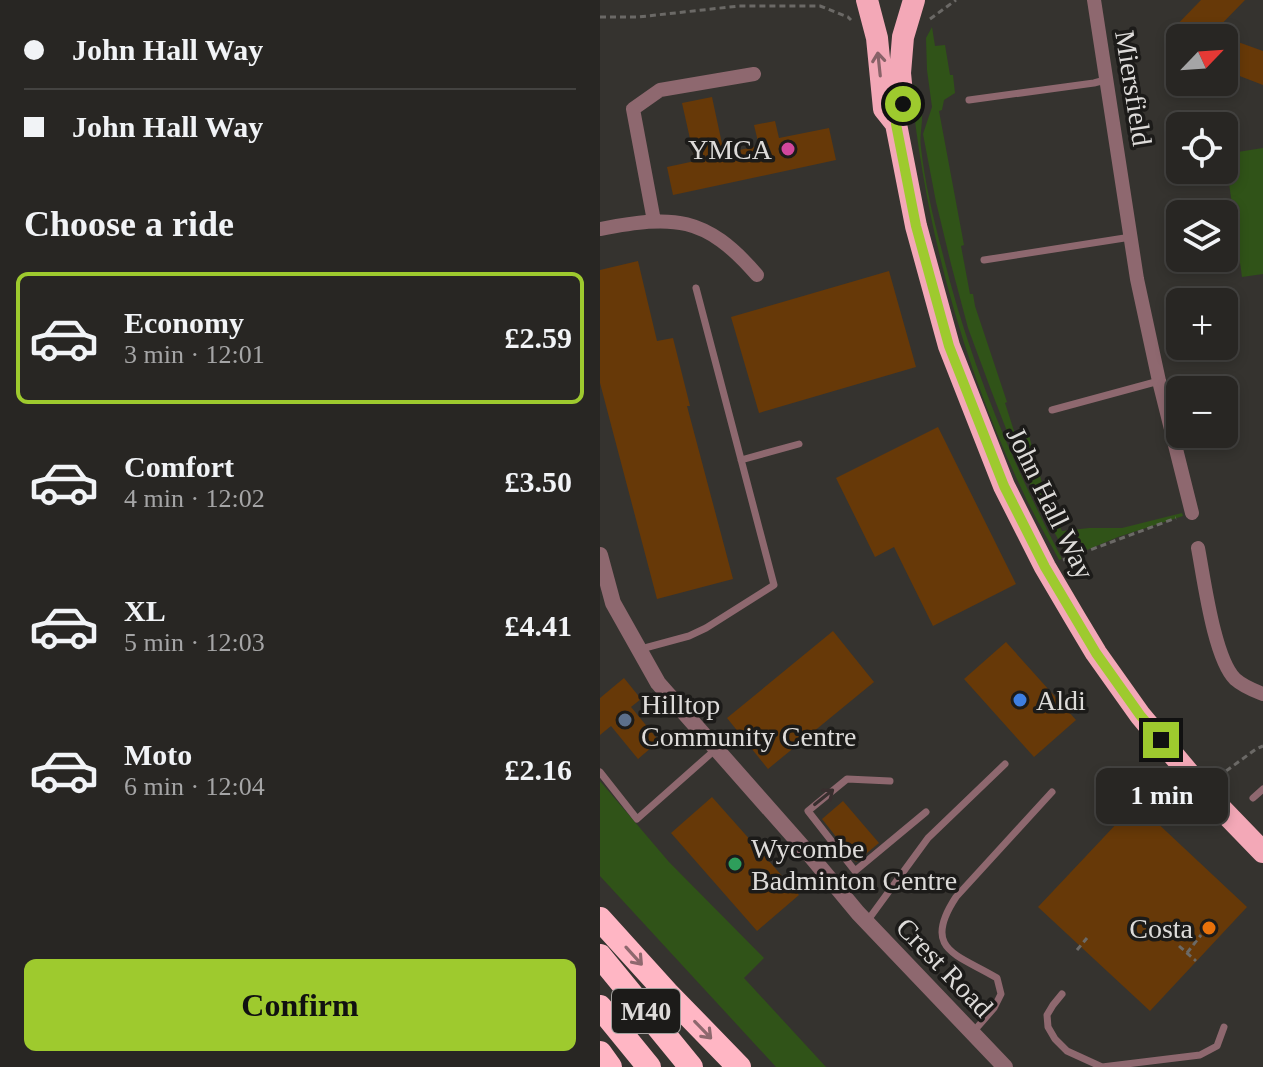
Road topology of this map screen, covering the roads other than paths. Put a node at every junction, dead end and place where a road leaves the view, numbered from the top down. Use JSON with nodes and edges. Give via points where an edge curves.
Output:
{"nodes":[{"id":1,"x":866,"y":0,"type":"edge"},
{"id":2,"x":912,"y":0,"type":"edge"},
{"id":3,"x":1094,"y":0,"type":"edge"},
{"id":4,"x":754,"y":74,"type":"dead end"},
{"id":5,"x":1107,"y":79,"type":"junction"},
{"id":6,"x":969,"y":100,"type":"dead end"},
{"id":7,"x":896,"y":124,"type":"junction"},
{"id":8,"x":654,"y":221,"type":"junction"},
{"id":9,"x":600,"y":229,"type":"edge"},
{"id":10,"x":1131,"y":237,"type":"junction"},
{"id":11,"x":984,"y":260,"type":"dead end"},
{"id":12,"x":757,"y":275,"type":"dead end"},
{"id":13,"x":696,"y":288,"type":"dead end"},
{"id":14,"x":1159,"y":381,"type":"junction"},
{"id":15,"x":1052,"y":410,"type":"dead end"},
{"id":16,"x":799,"y":444,"type":"dead end"},
{"id":17,"x":741,"y":460,"type":"junction"},
{"id":18,"x":1192,"y":513,"type":"road end"},
{"id":19,"x":1198,"y":548,"type":"dead end"},
{"id":20,"x":600,"y":555,"type":"edge"},
{"id":21,"x":639,"y":650,"type":"junction"},
{"id":22,"x":1263,"y":694,"type":"edge"},
{"id":23,"x":716,"y":749,"type":"junction"},
{"id":24,"x":1005,"y":764,"type":"dead end"},
{"id":25,"x":600,"y":772,"type":"edge"},
{"id":26,"x":890,"y":781,"type":"dead end"},
{"id":27,"x":1263,"y":789,"type":"edge"},
{"id":28,"x":1052,"y":792,"type":"dead end"},
{"id":29,"x":1253,"y":798,"type":"dead end"},
{"id":30,"x":926,"y":812,"type":"dead end"},
{"id":31,"x":1263,"y":852,"type":"edge"},
{"id":32,"x":600,"y":919,"type":"edge"},
{"id":33,"x":867,"y":922,"type":"junction"},
{"id":34,"x":600,"y":956,"type":"edge"},
{"id":35,"x":1062,"y":994,"type":"dead end"},
{"id":36,"x":600,"y":1007,"type":"edge"},
{"id":37,"x":1224,"y":1027,"type":"dead end"},
{"id":38,"x":972,"y":1033,"type":"junction"},
{"id":39,"x":600,"y":1053,"type":"edge"},
{"id":40,"x":610,"y":1067,"type":"edge"},
{"id":41,"x":649,"y":1067,"type":"edge"},
{"id":42,"x":691,"y":1067,"type":"edge"},
{"id":43,"x":739,"y":1067,"type":"edge"},
{"id":44,"x":1005,"y":1067,"type":"edge"}],
"edges":[{"from":1,"to":2,"type":"highway","via":[[887,8]]},
{"from":7,"to":1,"type":"highway","name":"John Hall Way","one_way":true,"via":[[884,109],[877,38]]},
{"from":2,"to":7,"type":"highway","name":"John Hall Way","via":[[903,37],[903,104]]},
{"from":3,"to":5,"type":"street","name":"Miersfield"},
{"from":4,"to":8,"type":"street","via":[[660,90],[633,109]]},
{"from":5,"to":6,"type":"lane"},
{"from":5,"to":10,"type":"street","name":"Miersfield"},
{"from":7,"to":31,"type":"highway","name":"John Hall Way","via":[[916,226],[949,346],[1004,486],[1096,653],[1202,789]]},
{"from":8,"to":9,"type":"street"},
{"from":8,"to":12,"type":"street","via":[[694,226],[723,242]]},
{"from":10,"to":11,"type":"lane"},
{"from":10,"to":14,"type":"street","name":"Miersfield"},
{"from":13,"to":17,"type":"lane"},
{"from":14,"to":15,"type":"lane"},
{"from":14,"to":18,"type":"street","name":"Miersfield"},
{"from":16,"to":17,"type":"lane"},
{"from":17,"to":21,"type":"lane","via":[[774,585],[706,628]]},
{"from":19,"to":22,"type":"street","via":[[1223,661],[1234,678]]},
{"from":20,"to":21,"type":"street","name":"Crest Road","via":[[613,603]]},
{"from":21,"to":23,"type":"street","name":"Crest Road","via":[[658,683]]},
{"from":23,"to":25,"type":"lane","via":[[637,819]]},
{"from":23,"to":33,"type":"street","name":"Crest Road"},
{"from":24,"to":33,"type":"lane","via":[[928,838]]},
{"from":30,"to":26,"type":"lane","one_way":true,"via":[[855,871],[808,811],[847,779]]},
{"from":27,"to":29,"type":"lane"},
{"from":28,"to":38,"type":"lane","via":[[956,897],[941,929],[943,942],[956,957],[997,978],[1001,994]]},
{"from":32,"to":43,"type":"highway","number":"M40","one_way":true},
{"from":33,"to":38,"type":"street","name":"Crest Road"},
{"from":34,"to":42,"type":"highway","number":"M40"},
{"from":35,"to":37,"type":"lane","via":[[1047,1015],[1048,1027],[1067,1051],[1102,1067],[1200,1055],[1217,1046]]},
{"from":36,"to":41,"type":"highway","number":"M40"},
{"from":38,"to":44,"type":"street","name":"Crest Road"},
{"from":39,"to":40,"type":"highway","number":"M40"}]}
